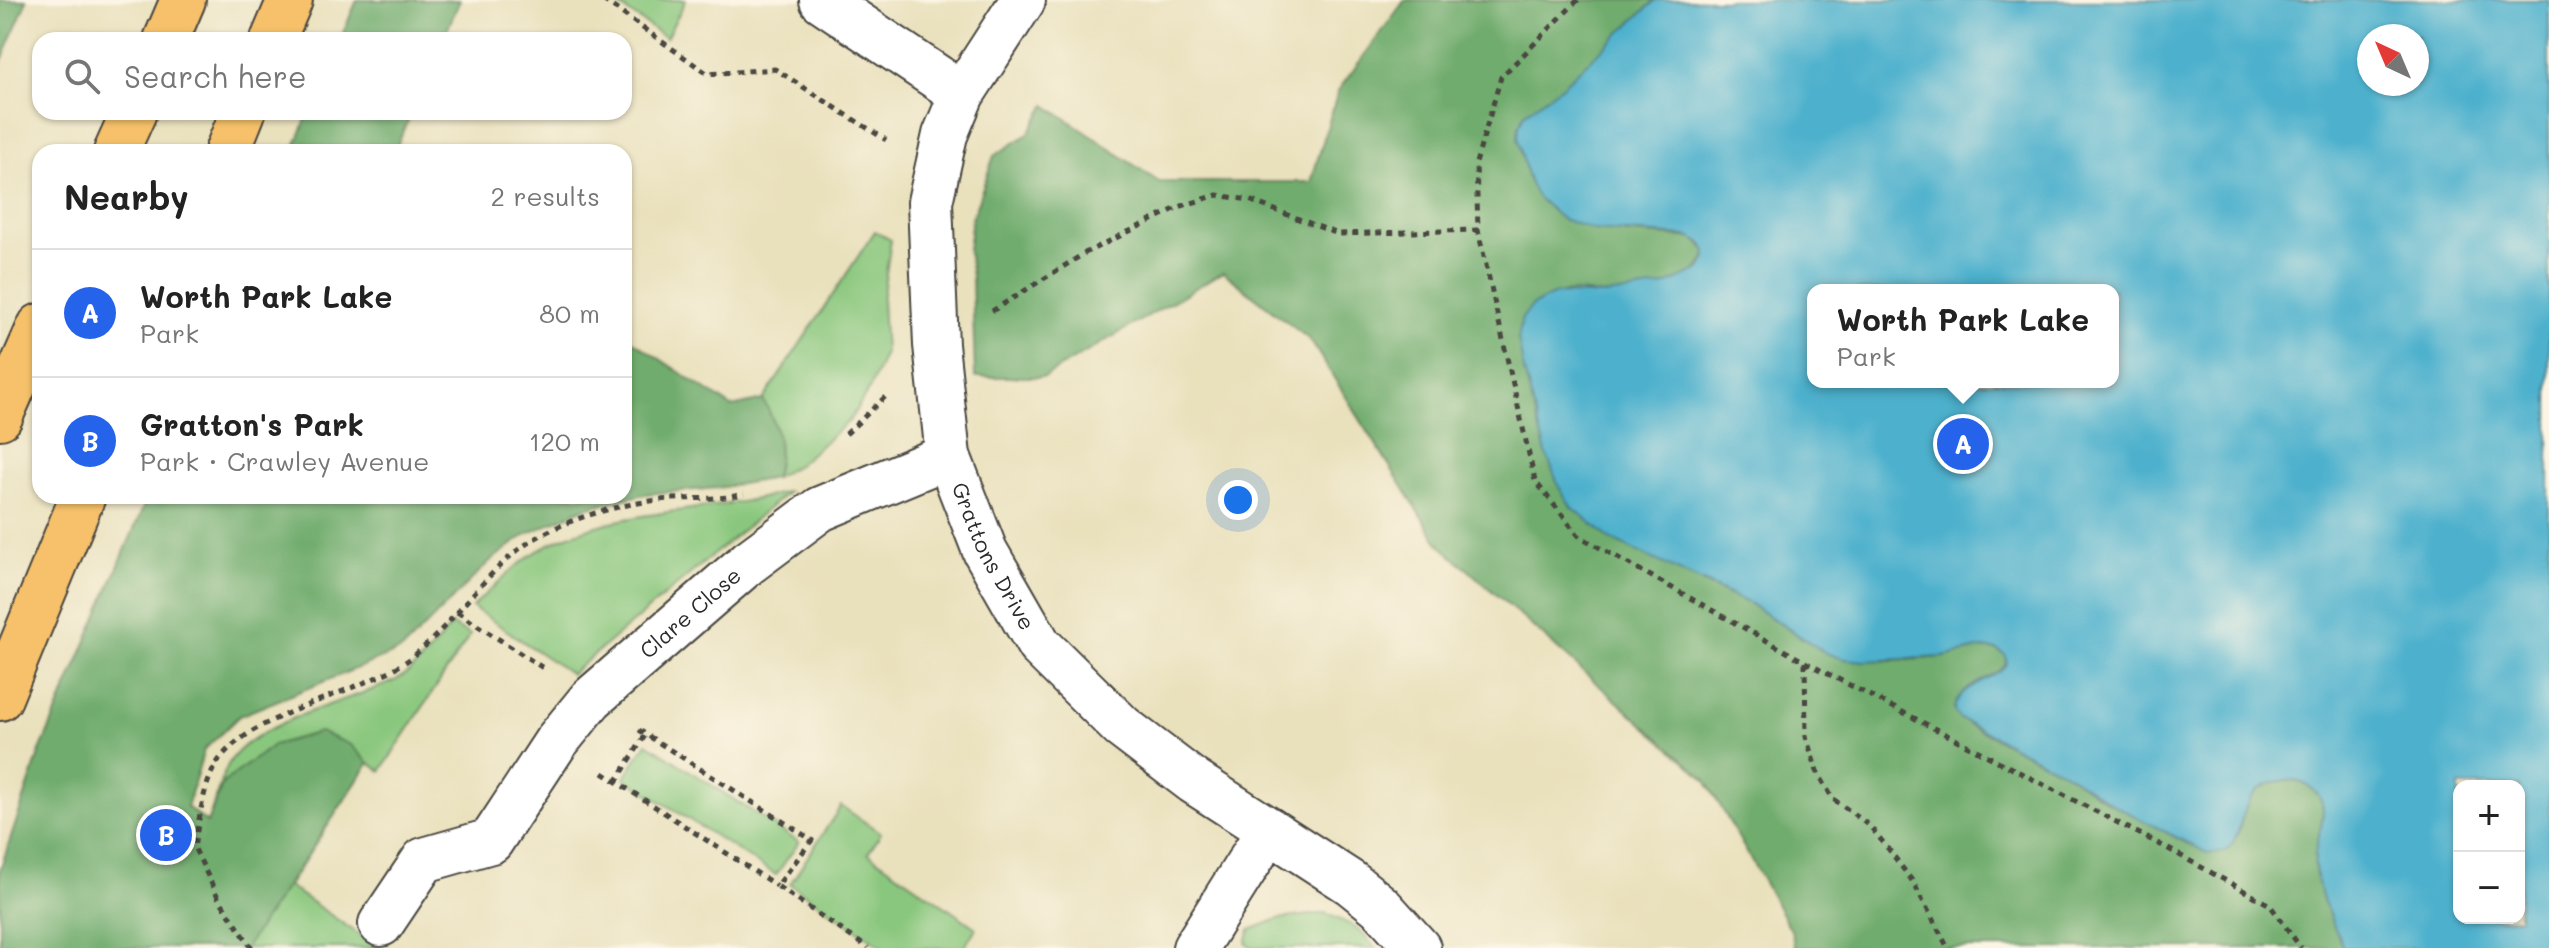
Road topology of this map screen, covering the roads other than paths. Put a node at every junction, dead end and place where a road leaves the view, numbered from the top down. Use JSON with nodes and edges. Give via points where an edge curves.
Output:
{"nodes":[{"id":1,"x":183,"y":0,"type":"edge"},
{"id":2,"x":290,"y":0,"type":"edge"},
{"id":3,"x":822,"y":0,"type":"edge"},
{"id":4,"x":1023,"y":0,"type":"edge"},
{"id":5,"x":169,"y":32,"type":"edge"},
{"id":6,"x":276,"y":32,"type":"edge"},
{"id":7,"x":962,"y":94,"type":"junction"},
{"id":8,"x":130,"y":120,"type":"edge"},
{"id":9,"x":240,"y":120,"type":"edge"},
{"id":10,"x":120,"y":144,"type":"edge"},
{"id":11,"x":230,"y":144,"type":"edge"},
{"id":12,"x":32,"y":344,"type":"edge"},
{"id":13,"x":0,"y":417,"type":"edge"},
{"id":14,"x":948,"y":456,"type":"junction"},
{"id":15,"x":80,"y":504,"type":"edge"},
{"id":16,"x":0,"y":698,"type":"edge"},
{"id":17,"x":1269,"y":830,"type":"junction"},
{"id":18,"x":381,"y":924,"type":"dead end"},
{"id":19,"x":1195,"y":948,"type":"edge"},
{"id":20,"x":1418,"y":948,"type":"edge"}],
"edges":[{"from":1,"to":5,"type":"main road"},
{"from":2,"to":6,"type":"main road"},
{"from":3,"to":7,"type":"street"},
{"from":4,"to":7,"type":"street","name":"Grattons Drive"},
{"from":7,"to":14,"type":"street","name":"Grattons Drive","via":[[945,135],[930,202],[936,345]]},
{"from":8,"to":10,"type":"main road"},
{"from":9,"to":11,"type":"main road"},
{"from":12,"to":13,"type":"main road"},
{"from":14,"to":17,"type":"street","name":"Grattons Drive","via":[[985,551],[1039,645],[1122,727]]},
{"from":14,"to":18,"type":"street","name":"Clare Close","via":[[820,509],[726,580],[591,699],[491,841],[424,860]]},
{"from":15,"to":16,"type":"main road"},
{"from":17,"to":19,"type":"street"},
{"from":17,"to":20,"type":"street","name":"Grattons Drive","via":[[1381,907]]}]}
